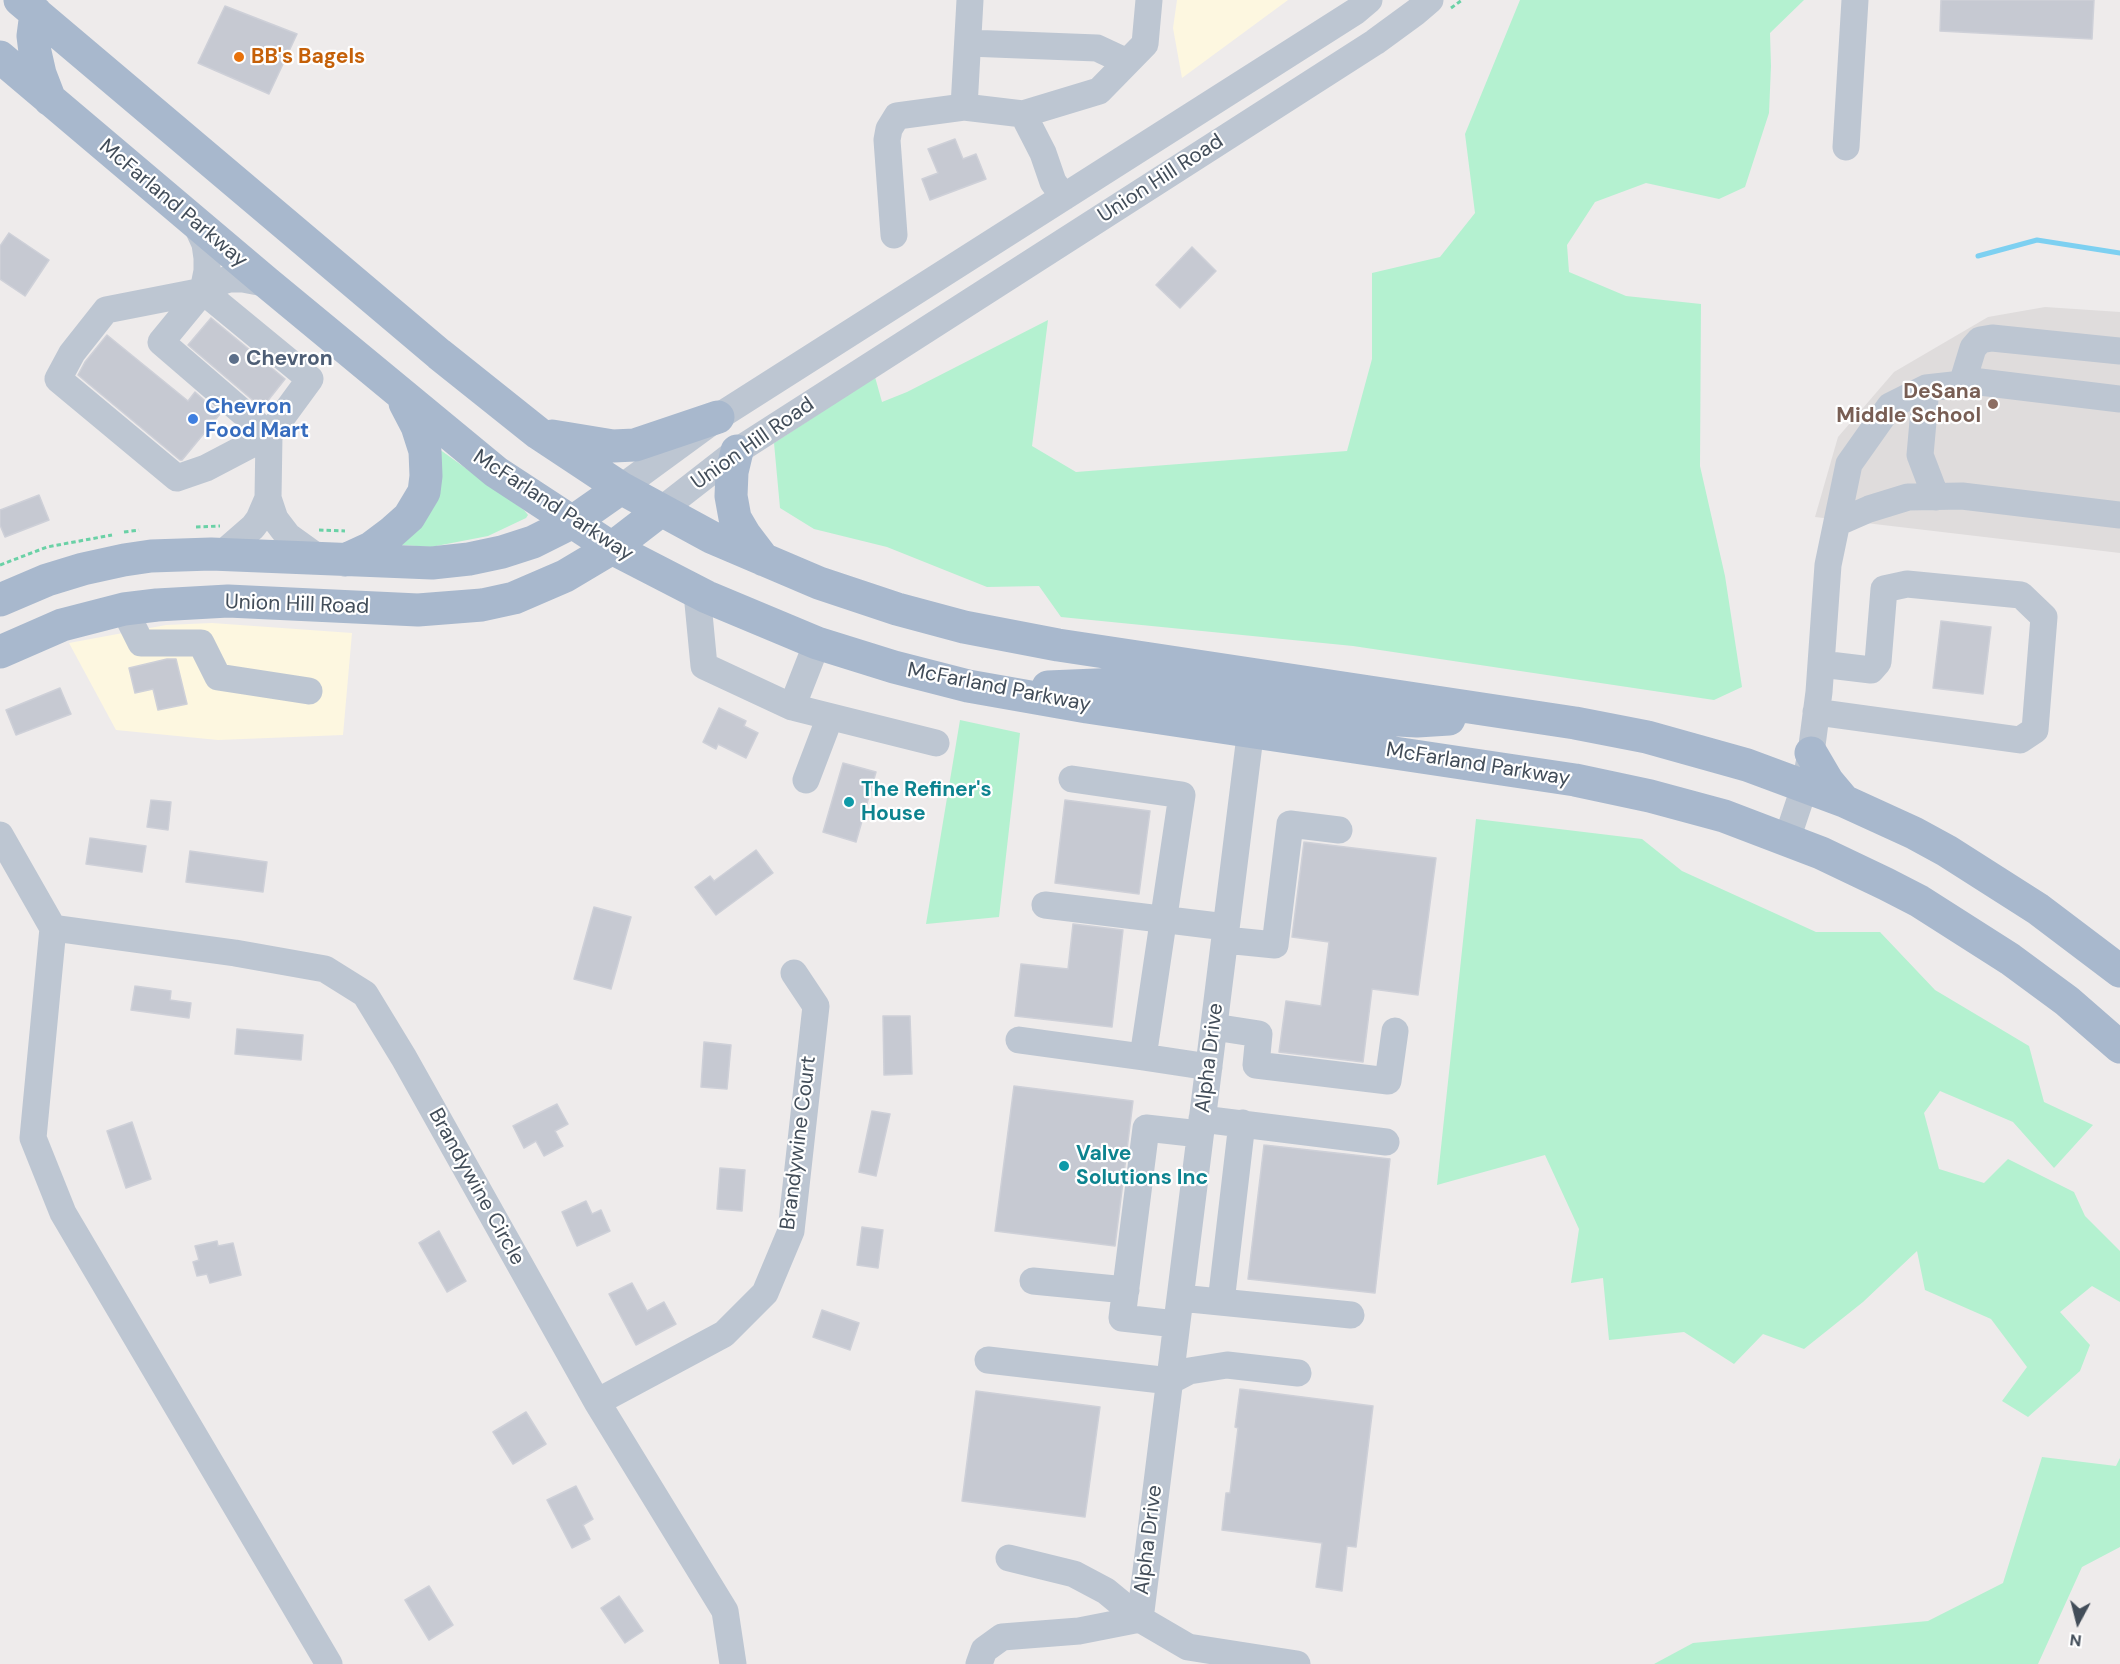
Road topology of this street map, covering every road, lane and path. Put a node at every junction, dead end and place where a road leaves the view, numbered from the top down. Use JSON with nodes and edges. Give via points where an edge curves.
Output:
{"nodes":[{"id":1,"x":970,"y":0,"type":"edge"},
{"id":2,"x":1149,"y":0,"type":"edge"},
{"id":3,"x":1369,"y":0,"type":"edge"},
{"id":4,"x":1430,"y":0,"type":"edge"},
{"id":5,"x":1855,"y":0,"type":"edge"},
{"id":6,"x":28,"y":7,"type":"edge"},
{"id":7,"x":968,"y":43,"type":"junction"},
{"id":8,"x":0,"y":57,"type":"edge"},
{"id":9,"x":1128,"y":62,"type":"junction"},
{"id":10,"x":50,"y":100,"type":"junction"},
{"id":11,"x":964,"y":108,"type":"junction"},
{"id":12,"x":1023,"y":114,"type":"junction"},
{"id":13,"x":1846,"y":147,"type":"dead end"},
{"id":14,"x":1064,"y":196,"type":"junction"},
{"id":15,"x":195,"y":222,"type":"junction"},
{"id":16,"x":894,"y":235,"type":"dead end"},
{"id":17,"x":269,"y":284,"type":"junction"},
{"id":18,"x":203,"y":291,"type":"junction"},
{"id":19,"x":2120,"y":351,"type":"edge"},
{"id":20,"x":1962,"y":384,"type":"junction"},
{"id":21,"x":1926,"y":388,"type":"junction"},
{"id":22,"x":400,"y":393,"type":"junction"},
{"id":23,"x":2120,"y":399,"type":"edge"},
{"id":24,"x":718,"y":417,"type":"junction"},
{"id":25,"x":538,"y":433,"type":"junction"},
{"id":26,"x":268,"y":435,"type":"junction"},
{"id":27,"x":737,"y":451,"type":"junction"},
{"id":28,"x":621,"y":488,"type":"junction"},
{"id":29,"x":1936,"y":497,"type":"junction"},
{"id":30,"x":268,"y":498,"type":"junction"},
{"id":31,"x":660,"y":511,"type":"junction"},
{"id":32,"x":2120,"y":515,"type":"edge"},
{"id":33,"x":571,"y":523,"type":"junction"},
{"id":34,"x":1837,"y":524,"type":"junction"},
{"id":35,"x":612,"y":548,"type":"junction"},
{"id":36,"x":222,"y":554,"type":"junction"},
{"id":37,"x":333,"y":560,"type":"junction"},
{"id":38,"x":765,"y":561,"type":"junction"},
{"id":39,"x":697,"y":593,"type":"junction"},
{"id":40,"x":0,"y":600,"type":"edge"},
{"id":41,"x":124,"y":609,"type":"junction"},
{"id":42,"x":818,"y":643,"type":"junction"},
{"id":43,"x":0,"y":652,"type":"edge"},
{"id":44,"x":1821,"y":664,"type":"junction"},
{"id":45,"x":309,"y":691,"type":"dead end"},
{"id":46,"x":1254,"y":703,"type":"junction"},
{"id":47,"x":792,"y":707,"type":"junction"},
{"id":48,"x":1816,"y":712,"type":"junction"},
{"id":49,"x":830,"y":717,"type":"junction"},
{"id":50,"x":936,"y":743,"type":"dead end"},
{"id":51,"x":1811,"y":753,"type":"junction"},
{"id":52,"x":1072,"y":779,"type":"dead end"},
{"id":53,"x":806,"y":780,"type":"dead end"},
{"id":54,"x":1805,"y":785,"type":"junction"},
{"id":55,"x":1844,"y":801,"type":"junction"},
{"id":56,"x":1339,"y":830,"type":"dead end"},
{"id":57,"x":0,"y":835,"type":"edge"},
{"id":58,"x":1787,"y":839,"type":"junction"},
{"id":59,"x":1045,"y":905,"type":"dead end"},
{"id":60,"x":1164,"y":919,"type":"junction"},
{"id":61,"x":54,"y":928,"type":"junction"},
{"id":62,"x":1226,"y":934,"type":"junction"},
{"id":63,"x":2120,"y":971,"type":"edge"},
{"id":64,"x":794,"y":973,"type":"dead end"},
{"id":65,"x":1214,"y":1027,"type":"junction"},
{"id":66,"x":1395,"y":1031,"type":"dead end"},
{"id":67,"x":1019,"y":1040,"type":"dead end"},
{"id":68,"x":2120,"y":1047,"type":"edge"},
{"id":69,"x":1143,"y":1057,"type":"junction"},
{"id":70,"x":1209,"y":1067,"type":"junction"},
{"id":71,"x":1242,"y":1123,"type":"junction"},
{"id":72,"x":1201,"y":1126,"type":"junction"},
{"id":73,"x":1386,"y":1142,"type":"dead end"},
{"id":74,"x":1033,"y":1281,"type":"dead end"},
{"id":75,"x":1126,"y":1290,"type":"junction"},
{"id":76,"x":1221,"y":1302,"type":"junction"},
{"id":77,"x":1178,"y":1311,"type":"junction"},
{"id":78,"x":1351,"y":1315,"type":"dead end"},
{"id":79,"x":988,"y":1360,"type":"dead end"},
{"id":80,"x":1298,"y":1374,"type":"dead end"},
{"id":81,"x":1170,"y":1381,"type":"junction"},
{"id":82,"x":597,"y":1402,"type":"junction"},
{"id":83,"x":1009,"y":1558,"type":"dead end"},
{"id":84,"x":1140,"y":1619,"type":"junction"},
{"id":85,"x":329,"y":1664,"type":"edge"},
{"id":86,"x":733,"y":1664,"type":"edge"},
{"id":87,"x":979,"y":1664,"type":"edge"},
{"id":88,"x":1297,"y":1664,"type":"edge"}],
"edges":[{"from":1,"to":7,"type":"street"},
{"from":2,"to":9,"type":"street","via":[[1145,44]]},
{"from":3,"to":14,"type":"street","name":"Union Hill Road"},
{"from":4,"to":27,"type":"street","name":"Union Hill Road","via":[[1375,42]]},
{"from":5,"to":13,"type":"street"},
{"from":6,"to":10,"type":"main road","via":[[40,74]]},
{"from":6,"to":25,"type":"main road","name":"McFarland Parkway"},
{"from":7,"to":9,"type":"street","via":[[1098,48]]},
{"from":7,"to":11,"type":"street"},
{"from":8,"to":10,"type":"main road","name":"McFarland Parkway"},
{"from":9,"to":12,"type":"street","via":[[1100,91]]},
{"from":10,"to":15,"type":"main road","name":"McFarland Parkway"},
{"from":11,"to":12,"type":"street"},
{"from":11,"to":16,"type":"street","via":[[897,116],[889,129]]},
{"from":12,"to":14,"type":"street","via":[[1053,182]]},
{"from":14,"to":24,"type":"street","name":"Union Hill Road"},
{"from":15,"to":17,"type":"main road","name":"McFarland Parkway"},
{"from":15,"to":18,"type":"street","via":[[207,258]]},
{"from":17,"to":18,"type":"street","via":[[229,279]]},
{"from":17,"to":22,"type":"main road","name":"McFarland Parkway"},
{"from":18,"to":26,"type":"street","via":[[162,342]]},
{"from":18,"to":26,"type":"street","via":[[310,379]]},
{"from":18,"to":26,"type":"street","via":[[106,310],[72,353],[58,379],[177,478],[206,468]]},
{"from":19,"to":20,"type":"street","via":[[1980,340],[1973,348]]},
{"from":20,"to":21,"type":"street"},
{"from":20,"to":23,"type":"street","via":[[1980,382]]},
{"from":21,"to":29,"type":"street","via":[[1920,455]]},
{"from":21,"to":34,"type":"street","via":[[1890,406],[1849,464]]},
{"from":22,"to":33,"type":"main road","name":"McFarland Parkway","via":[[495,472]]},
{"from":22,"to":37,"type":"main road","via":[[425,451],[424,492],[409,517],[371,548]]},
{"from":24,"to":25,"type":"main road","via":[[635,445],[591,444]]},
{"from":24,"to":28,"type":"street","name":"Union Hill Road"},
{"from":25,"to":28,"type":"main road","name":"McFarland Parkway"},
{"from":26,"to":30,"type":"street"},
{"from":27,"to":31,"type":"street","name":"Union Hill Road"},
{"from":27,"to":38,"type":"main road","via":[[731,496],[735,518]]},
{"from":28,"to":31,"type":"main road","name":"McFarland Parkway"},
{"from":28,"to":33,"type":"main road","name":"Union Hill Road"},
{"from":29,"to":32,"type":"street","via":[[1962,496]]},
{"from":29,"to":34,"type":"street","via":[[1908,497]]},
{"from":30,"to":36,"type":"street","via":[[260,519]]},
{"from":30,"to":37,"type":"street","via":[[281,528],[298,545]]},
{"from":31,"to":35,"type":"main road","name":"Union Hill Road"},
{"from":31,"to":38,"type":"main road","name":"McFarland Parkway"},
{"from":33,"to":35,"type":"main road","name":"McFarland Parkway"},
{"from":33,"to":37,"type":"main road","name":"Union Hill Road","via":[[533,542],[469,559],[432,563]]},
{"from":34,"to":44,"type":"street","via":[[1828,565]]},
{"from":35,"to":39,"type":"main road","name":"McFarland Parkway"},
{"from":35,"to":41,"type":"main road","name":"Union Hill Road","via":[[543,587],[482,604],[418,610],[218,601]]},
{"from":36,"to":37,"type":"main road","name":"Union Hill Road"},
{"from":36,"to":40,"type":"main road","name":"Union Hill Road","via":[[124,560],[47,580]]},
{"from":38,"to":46,"type":"main road","name":"McFarland Parkway","via":[[866,599],[964,627],[1058,645]]},
{"from":39,"to":42,"type":"main road","name":"McFarland Parkway"},
{"from":39,"to":47,"type":"street","via":[[704,666]]},
{"from":41,"to":43,"type":"main road","name":"Union Hill Road","via":[[62,625]]},
{"from":41,"to":45,"type":"street","via":[[141,643],[201,643],[218,677]]},
{"from":42,"to":46,"type":"main road","name":"McFarland Parkway","via":[[894,667],[1008,694]]},
{"from":42,"to":47,"type":"street"},
{"from":44,"to":48,"type":"street"},
{"from":44,"to":48,"type":"street","via":[[1871,670],[1878,662],[1884,589],[1907,584],[2021,595],[2044,617],[2035,730],[2020,740]]},
{"from":46,"to":54,"type":"main road","via":[[1362,718],[1417,721],[1511,712],[1647,737]]},
{"from":46,"to":58,"type":"main road","name":"McFarland Parkway","via":[[1534,773],[1612,787],[1724,816]]},
{"from":46,"to":62,"type":"street","name":"Alpha Drive"},
{"from":47,"to":49,"type":"street"},
{"from":48,"to":51,"type":"street"},
{"from":49,"to":50,"type":"street"},
{"from":49,"to":53,"type":"street"},
{"from":51,"to":54,"type":"street"},
{"from":51,"to":55,"type":"main road"},
{"from":52,"to":60,"type":"street","via":[[1182,795]]},
{"from":54,"to":55,"type":"main road"},
{"from":54,"to":58,"type":"street"},
{"from":55,"to":63,"type":"main road","via":[[1914,833],[2006,887]]},
{"from":56,"to":62,"type":"street","via":[[1290,824],[1275,945]]},
{"from":57,"to":61,"type":"street"},
{"from":58,"to":68,"type":"main road","name":"McFarland Parkway","via":[[1886,884],[1950,920],[2039,980]]},
{"from":59,"to":60,"type":"street"},
{"from":60,"to":62,"type":"street"},
{"from":60,"to":69,"type":"street"},
{"from":61,"to":82,"type":"street","name":"Brandywine Circle","via":[[325,969],[365,994]]},
{"from":61,"to":85,"type":"street","via":[[33,1138],[63,1213]]},
{"from":62,"to":65,"type":"street","name":"Alpha Drive"},
{"from":64,"to":82,"type":"street","name":"Brandywine Court","via":[[816,1006],[791,1231],[765,1293],[724,1334]]},
{"from":65,"to":66,"type":"street","via":[[1259,1034],[1256,1065],[1388,1081]]},
{"from":65,"to":70,"type":"street","name":"Alpha Drive"},
{"from":67,"to":69,"type":"street"},
{"from":69,"to":70,"type":"street"},
{"from":70,"to":72,"type":"street","name":"Alpha Drive"},
{"from":71,"to":72,"type":"street"},
{"from":71,"to":73,"type":"street"},
{"from":71,"to":76,"type":"street"},
{"from":72,"to":75,"type":"street","via":[[1146,1128]]},
{"from":72,"to":77,"type":"street","name":"Alpha Drive"},
{"from":74,"to":75,"type":"street"},
{"from":75,"to":77,"type":"street","via":[[1122,1318]]},
{"from":76,"to":77,"type":"street"},
{"from":76,"to":78,"type":"street"},
{"from":77,"to":81,"type":"street","name":"Alpha Drive"},
{"from":79,"to":81,"type":"street"},
{"from":80,"to":81,"type":"street","via":[[1227,1365],[1189,1371]]},
{"from":81,"to":84,"type":"street","name":"Alpha Drive"},
{"from":82,"to":86,"type":"street","name":"Brandywine Circle","via":[[725,1611]]},
{"from":83,"to":84,"type":"street","via":[[1074,1574],[1106,1591]]},
{"from":84,"to":87,"type":"street","via":[[1079,1631],[1002,1637],[984,1650]]},
{"from":84,"to":88,"type":"street","via":[[1188,1647]]}]}
